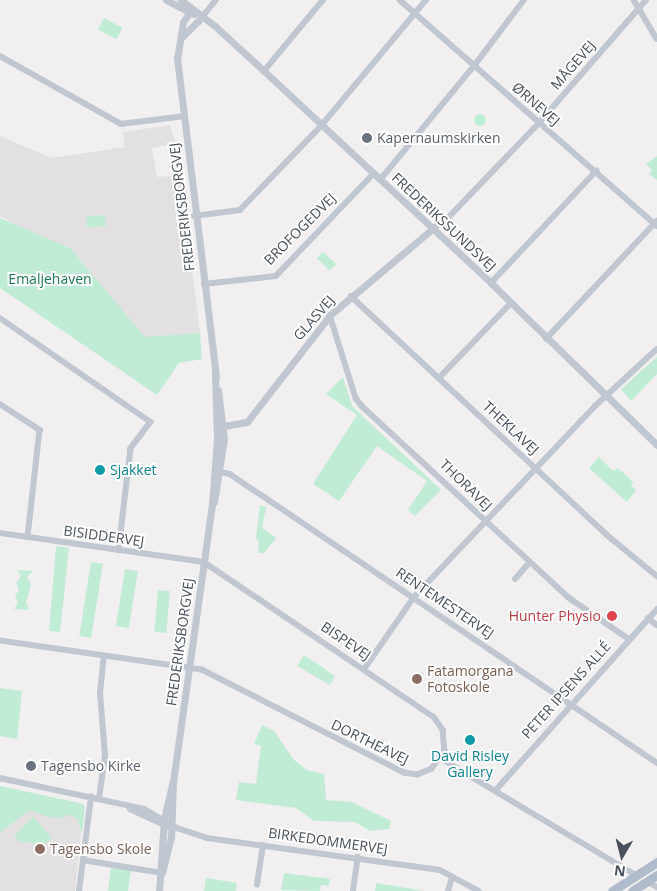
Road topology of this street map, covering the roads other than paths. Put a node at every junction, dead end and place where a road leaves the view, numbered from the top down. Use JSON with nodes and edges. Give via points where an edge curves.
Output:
{"nodes":[{"id":1,"x":166,"y":0,"type":"edge"},
{"id":2,"x":180,"y":0,"type":"edge"},
{"id":3,"x":216,"y":0,"type":"edge"},
{"id":4,"x":323,"y":0,"type":"edge"},
{"id":5,"x":400,"y":0,"type":"edge"},
{"id":6,"x":426,"y":0,"type":"edge"},
{"id":7,"x":524,"y":0,"type":"edge"},
{"id":8,"x":634,"y":0,"type":"edge"},
{"id":9,"x":646,"y":0,"type":"edge"},
{"id":10,"x":639,"y":8,"type":"junction"},
{"id":11,"x":190,"y":12,"type":"junction"},
{"id":12,"x":415,"y":14,"type":"junction"},
{"id":13,"x":201,"y":16,"type":"junction"},
{"id":14,"x":181,"y":38,"type":"junction"},
{"id":15,"x":657,"y":40,"type":"edge"},
{"id":16,"x":0,"y":56,"type":"edge"},
{"id":17,"x":474,"y":66,"type":"junction"},
{"id":18,"x":264,"y":71,"type":"junction"},
{"id":19,"x":184,"y":116,"type":"junction"},
{"id":20,"x":538,"y":124,"type":"junction"},
{"id":21,"x":321,"y":126,"type":"junction"},
{"id":22,"x":596,"y":171,"type":"junction"},
{"id":23,"x":373,"y":174,"type":"junction"},
{"id":24,"x":380,"y":180,"type":"junction"},
{"id":25,"x":194,"y":216,"type":"junction"},
{"id":26,"x":656,"y":223,"type":"edge"},
{"id":27,"x":432,"y":230,"type":"junction"},
{"id":28,"x":491,"y":283,"type":"junction"},
{"id":29,"x":204,"y":284,"type":"junction"},
{"id":30,"x":351,"y":296,"type":"junction"},
{"id":31,"x":511,"y":303,"type":"junction"},
{"id":32,"x":330,"y":315,"type":"junction"},
{"id":33,"x":0,"y":318,"type":"edge"},
{"id":34,"x":546,"y":338,"type":"junction"},
{"id":35,"x":657,"y":349,"type":"edge"},
{"id":36,"x":215,"y":373,"type":"junction"},
{"id":37,"x":439,"y":378,"type":"junction"},
{"id":38,"x":606,"y":396,"type":"junction"},
{"id":39,"x":0,"y":404,"type":"edge"},
{"id":40,"x":224,"y":426,"type":"junction"},
{"id":41,"x":657,"y":445,"type":"edge"},
{"id":42,"x":536,"y":469,"type":"junction"},
{"id":43,"x":218,"y":471,"type":"junction"},
{"id":44,"x":486,"y":522,"type":"junction"},
{"id":45,"x":0,"y":533,"type":"edge"},
{"id":46,"x":28,"y":537,"type":"junction"},
{"id":47,"x":119,"y":550,"type":"junction"},
{"id":48,"x":204,"y":562,"type":"junction"},
{"id":49,"x":529,"y":563,"type":"junction"},
{"id":50,"x":657,"y":576,"type":"edge"},
{"id":51,"x":514,"y":579,"type":"dead end"},
{"id":52,"x":414,"y":597,"type":"junction"},
{"id":53,"x":657,"y":609,"type":"edge"},
{"id":54,"x":648,"y":618,"type":"junction"},
{"id":55,"x":657,"y":625,"type":"edge"},
{"id":56,"x":629,"y":639,"type":"junction"},
{"id":57,"x":0,"y":641,"type":"edge"},
{"id":58,"x":104,"y":656,"type":"junction"},
{"id":59,"x":189,"y":668,"type":"junction"},
{"id":60,"x":365,"y":668,"type":"junction"},
{"id":61,"x":570,"y":704,"type":"junction"},
{"id":62,"x":442,"y":759,"type":"junction"},
{"id":63,"x":657,"y":763,"type":"edge"},
{"id":64,"x":0,"y":778,"type":"edge"},
{"id":65,"x":496,"y":790,"type":"junction"},
{"id":66,"x":91,"y":797,"type":"junction"},
{"id":67,"x":99,"y":799,"type":"junction"},
{"id":68,"x":166,"y":822,"type":"junction"},
{"id":69,"x":263,"y":845,"type":"junction"},
{"id":70,"x":358,"y":857,"type":"junction"},
{"id":71,"x":83,"y":860,"type":"junction"},
{"id":72,"x":657,"y":862,"type":"edge"},
{"id":73,"x":162,"y":873,"type":"junction"},
{"id":74,"x":636,"y":875,"type":"junction"},
{"id":75,"x":657,"y":875,"type":"edge"},
{"id":76,"x":452,"y":878,"type":"junction"},
{"id":77,"x":647,"y":881,"type":"junction"},
{"id":78,"x":257,"y":885,"type":"dead end"},
{"id":79,"x":657,"y":887,"type":"edge"},
{"id":80,"x":79,"y":891,"type":"edge"},
{"id":81,"x":159,"y":891,"type":"edge"},
{"id":82,"x":353,"y":891,"type":"edge"},
{"id":83,"x":448,"y":891,"type":"edge"},
{"id":84,"x":479,"y":891,"type":"edge"},
{"id":85,"x":612,"y":891,"type":"edge"},
{"id":86,"x":632,"y":891,"type":"edge"}],
"edges":[{"from":1,"to":11,"type":"street"},
{"from":2,"to":13,"type":"street","name":"FREDERIKSSUNDSVEJ"},
{"from":3,"to":13,"type":"street"},
{"from":4,"to":18,"type":"street"},
{"from":5,"to":12,"type":"street","name":"ØRNEVEJ"},
{"from":6,"to":12,"type":"street"},
{"from":7,"to":17,"type":"street"},
{"from":8,"to":10,"type":"street"},
{"from":9,"to":10,"type":"street","name":"MÅGEVEJ"},
{"from":10,"to":15,"type":"street"},
{"from":10,"to":20,"type":"street","name":"MÅGEVEJ"},
{"from":11,"to":13,"type":"street"},
{"from":11,"to":14,"type":"street","name":"FREDERIKSBORGVEJ","via":[[183,22]]},
{"from":12,"to":17,"type":"street","name":"ØRNEVEJ"},
{"from":12,"to":21,"type":"street"},
{"from":13,"to":14,"type":"street"},
{"from":13,"to":18,"type":"street","name":"FREDERIKSSUNDSVEJ"},
{"from":14,"to":19,"type":"street","name":"FREDERIKSBORGVEJ","via":[[177,58]]},
{"from":16,"to":19,"type":"street","via":[[121,124]]},
{"from":17,"to":20,"type":"street","name":"ØRNEVEJ"},
{"from":17,"to":24,"type":"street"},
{"from":18,"to":21,"type":"street","name":"FREDERIKSSUNDSVEJ"},
{"from":19,"to":25,"type":"street","name":"FREDERIKSBORGVEJ"},
{"from":20,"to":22,"type":"street","name":"ØRNEVEJ"},
{"from":20,"to":27,"type":"street","name":"MÅGEVEJ","via":[[447,220]]},
{"from":21,"to":23,"type":"street","name":"FREDERIKSSUNDSVEJ"},
{"from":21,"to":25,"type":"street","via":[[240,210]]},
{"from":22,"to":26,"type":"street","name":"ØRNEVEJ"},
{"from":22,"to":28,"type":"street"},
{"from":23,"to":24,"type":"street","name":"FREDERIKSSUNDSVEJ"},
{"from":23,"to":29,"type":"street","name":"BROFOGEDVEJ","via":[[276,276]]},
{"from":24,"to":27,"type":"street","name":"FREDERIKSSUNDSVEJ"},
{"from":25,"to":29,"type":"street","name":"FREDERIKSBORGVEJ"},
{"from":26,"to":34,"type":"street"},
{"from":27,"to":28,"type":"street","name":"FREDERIKSSUNDSVEJ"},
{"from":27,"to":30,"type":"street","name":"GLASVEJ"},
{"from":28,"to":31,"type":"street","name":"FREDERIKSSUNDSVEJ"},
{"from":29,"to":36,"type":"street","name":"FREDERIKSBORGVEJ"},
{"from":30,"to":32,"type":"street","name":"GLASVEJ"},
{"from":30,"to":37,"type":"street","name":"THEKLAVEJ"},
{"from":31,"to":34,"type":"street","name":"FREDERIKSSUNDSVEJ"},
{"from":31,"to":37,"type":"street"},
{"from":32,"to":40,"type":"street","name":"GLASVEJ","via":[[247,422]]},
{"from":32,"to":44,"type":"street","name":"THORAVEJ","via":[[356,398],[362,406]]},
{"from":33,"to":47,"type":"street","via":[[151,422],[131,449]]},
{"from":34,"to":38,"type":"street","name":"FREDERIKSSUNDSVEJ"},
{"from":35,"to":38,"type":"street"},
{"from":36,"to":40,"type":"street","name":"FREDERIKSBORGVEJ"},
{"from":36,"to":43,"type":"street","name":"FREDERIKSBORGVEJ"},
{"from":37,"to":42,"type":"street","name":"THEKLAVEJ"},
{"from":38,"to":41,"type":"street","name":"FREDERIKSSUNDSVEJ"},
{"from":38,"to":42,"type":"street"},
{"from":39,"to":46,"type":"street","via":[[40,430]]},
{"from":40,"to":43,"type":"street","name":"FREDERIKSBORGVEJ"},
{"from":42,"to":44,"type":"street"},
{"from":42,"to":50,"type":"street","name":"THEKLAVEJ"},
{"from":43,"to":48,"type":"street","name":"FREDERIKSBORGVEJ"},
{"from":43,"to":52,"type":"street","name":"RENTEMESTERVEJ","via":[[260,494]]},
{"from":44,"to":49,"type":"street","name":"THORAVEJ"},
{"from":44,"to":52,"type":"street"},
{"from":45,"to":46,"type":"street","name":"BISIDDERVEJ"},
{"from":46,"to":47,"type":"street","name":"BISIDDERVEJ"},
{"from":47,"to":48,"type":"street","name":"BISIDDERVEJ"},
{"from":48,"to":59,"type":"street","name":"FREDERIKSBORGVEJ"},
{"from":48,"to":60,"type":"street","name":"BISPEVEJ"},
{"from":49,"to":51,"type":"street"},
{"from":49,"to":56,"type":"street","name":"THORAVEJ","via":[[568,597]]},
{"from":52,"to":60,"type":"street"},
{"from":52,"to":61,"type":"street","name":"RENTEMESTERVEJ"},
{"from":53,"to":54,"type":"street","name":"PETER IPSENS ALLÉ"},
{"from":54,"to":55,"type":"street"},
{"from":54,"to":56,"type":"street","name":"PETER IPSENS ALLÉ"},
{"from":56,"to":61,"type":"street","name":"PETER IPSENS ALLÉ"},
{"from":57,"to":58,"type":"street","name":"DORTHEAVEJ"},
{"from":58,"to":59,"type":"street","name":"DORTHEAVEJ"},
{"from":58,"to":67,"type":"street","via":[[100,693],[105,755]]},
{"from":59,"to":62,"type":"street","name":"DORTHEAVEJ","via":[[202,670],[404,773],[425,773]]},
{"from":59,"to":68,"type":"street","name":"FREDERIKSBORGVEJ"},
{"from":60,"to":62,"type":"street","name":"BISPEVEJ","via":[[440,723],[446,744]]},
{"from":61,"to":63,"type":"street","name":"RENTEMESTERVEJ"},
{"from":61,"to":65,"type":"street","name":"PETER IPSENS ALLÉ"},
{"from":62,"to":65,"type":"street"},
{"from":64,"to":66,"type":"street","name":"BIRKEDOMMERVEJ"},
{"from":65,"to":74,"type":"street"},
{"from":66,"to":67,"type":"street","name":"BIRKEDOMMERVEJ"},
{"from":66,"to":71,"type":"street"},
{"from":67,"to":68,"type":"street","name":"BIRKEDOMMERVEJ","via":[[144,809]]},
{"from":68,"to":69,"type":"street","name":"BIRKEDOMMERVEJ","via":[[207,838]]},
{"from":68,"to":73,"type":"street","name":"FREDERIKSBORGVEJ","via":[[166,863]]},
{"from":69,"to":70,"type":"street","name":"BIRKEDOMMERVEJ"},
{"from":69,"to":78,"type":"street"},
{"from":70,"to":76,"type":"street","name":"BIRKEDOMMERVEJ","via":[[440,870]]},
{"from":70,"to":82,"type":"street"},
{"from":71,"to":73,"type":"street"},
{"from":71,"to":80,"type":"street"},
{"from":72,"to":74,"type":"main road"},
{"from":73,"to":81,"type":"street","name":"FREDERIKSBORGVEJ"},
{"from":74,"to":85,"type":"main road"},
{"from":75,"to":77,"type":"main road"},
{"from":76,"to":83,"type":"street"},
{"from":76,"to":84,"type":"street","name":"BIRKEDOMMERVEJ"},
{"from":77,"to":79,"type":"street"},
{"from":77,"to":86,"type":"main road"}]}
